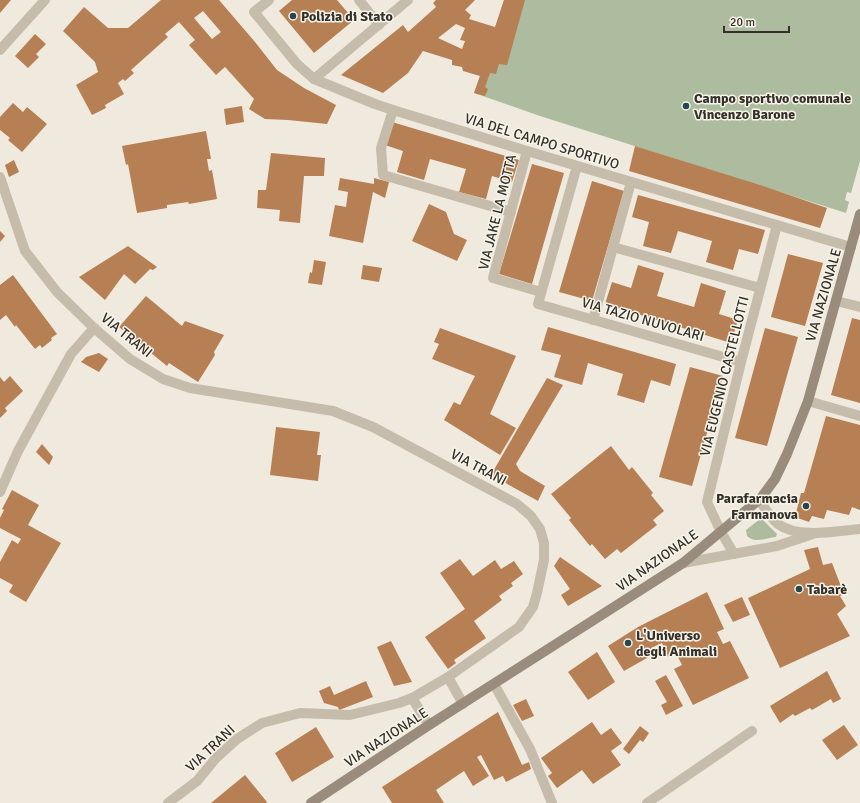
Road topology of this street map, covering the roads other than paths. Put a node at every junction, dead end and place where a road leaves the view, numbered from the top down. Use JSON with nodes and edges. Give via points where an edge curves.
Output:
{"nodes":[{"id":1,"x":45,"y":0,"type":"edge"},
{"id":2,"x":269,"y":0,"type":"edge"},
{"id":3,"x":358,"y":0,"type":"edge"},
{"id":4,"x":408,"y":0,"type":"edge"},
{"id":5,"x":379,"y":25,"type":"junction"},
{"id":6,"x":0,"y":50,"type":"edge"},
{"id":7,"x":314,"y":79,"type":"junction"},
{"id":8,"x":393,"y":110,"type":"junction"},
{"id":9,"x":527,"y":152,"type":"junction"},
{"id":10,"x":577,"y":166,"type":"junction"},
{"id":11,"x":0,"y":177,"type":"edge"},
{"id":12,"x":631,"y":182,"type":"junction"},
{"id":13,"x":511,"y":212,"type":"junction"},
{"id":14,"x":860,"y":214,"type":"edge"},
{"id":15,"x":777,"y":225,"type":"junction"},
{"id":16,"x":613,"y":247,"type":"junction"},
{"id":17,"x":851,"y":247,"type":"junction"},
{"id":18,"x":760,"y":288,"type":"junction"},
{"id":19,"x":541,"y":292,"type":"junction"},
{"id":20,"x":836,"y":301,"type":"junction"},
{"id":21,"x":860,"y":307,"type":"edge"},
{"id":22,"x":593,"y":320,"type":"junction"},
{"id":23,"x":94,"y":328,"type":"junction"},
{"id":24,"x":741,"y":362,"type":"junction"},
{"id":25,"x":808,"y":401,"type":"junction"},
{"id":26,"x":860,"y":416,"type":"edge"},
{"id":27,"x":0,"y":492,"type":"edge"},
{"id":28,"x":759,"y":500,"type":"junction"},
{"id":29,"x":860,"y":529,"type":"edge"},
{"id":30,"x":721,"y":532,"type":"junction"},
{"id":31,"x":816,"y":533,"type":"junction"},
{"id":32,"x":734,"y":554,"type":"junction"},
{"id":33,"x":683,"y":563,"type":"junction"},
{"id":34,"x":448,"y":677,"type":"junction"},
{"id":35,"x":494,"y":684,"type":"junction"},
{"id":36,"x":412,"y":698,"type":"junction"},
{"id":37,"x":463,"y":704,"type":"junction"},
{"id":38,"x":429,"y":724,"type":"junction"},
{"id":39,"x":752,"y":731,"type":"dead end"},
{"id":40,"x":168,"y":803,"type":"edge"},
{"id":41,"x":311,"y":803,"type":"edge"},
{"id":42,"x":552,"y":803,"type":"edge"},
{"id":43,"x":647,"y":803,"type":"edge"}],
"edges":[{"from":1,"to":6,"type":"street"},
{"from":2,"to":7,"type":"street","name":"VIA DEL CAMPO SPORTIVO","via":[[254,12],[297,64]]},
{"from":3,"to":5,"type":"street"},
{"from":4,"to":5,"type":"street"},
{"from":5,"to":7,"type":"street"},
{"from":7,"to":8,"type":"street","name":"VIA DEL CAMPO SPORTIVO"},
{"from":8,"to":9,"type":"street","name":"VIA DEL CAMPO SPORTIVO"},
{"from":8,"to":13,"type":"street","via":[[381,148],[383,176]]},
{"from":9,"to":10,"type":"street","name":"VIA DEL CAMPO SPORTIVO"},
{"from":9,"to":13,"type":"street","name":"VIA JAKE LA MOTTA"},
{"from":10,"to":12,"type":"street","name":"VIA DEL CAMPO SPORTIVO"},
{"from":10,"to":19,"type":"street"},
{"from":11,"to":23,"type":"street","name":"VIA TRANI","via":[[25,251],[57,292]]},
{"from":12,"to":15,"type":"street","name":"VIA DEL CAMPO SPORTIVO"},
{"from":12,"to":16,"type":"street"},
{"from":13,"to":19,"type":"street","name":"VIA JAKE LA MOTTA","via":[[493,278]]},
{"from":14,"to":17,"type":"street","name":"VIA NAZIONALE"},
{"from":15,"to":17,"type":"street","name":"VIA DEL CAMPO SPORTIVO"},
{"from":15,"to":18,"type":"street","name":"VIA EUGENIO CASTELLOTTI"},
{"from":16,"to":18,"type":"street"},
{"from":16,"to":22,"type":"street"},
{"from":17,"to":20,"type":"street","name":"VIA NAZIONALE"},
{"from":18,"to":24,"type":"street","name":"VIA EUGENIO CASTELLOTTI"},
{"from":19,"to":22,"type":"street","name":"VIA TAZIO NUVOLARI","via":[[538,304]]},
{"from":20,"to":21,"type":"street"},
{"from":20,"to":25,"type":"street","name":"VIA NAZIONALE"},
{"from":22,"to":24,"type":"street","name":"VIA TAZIO NUVOLARI"},
{"from":23,"to":27,"type":"street","via":[[71,354],[18,451]]},
{"from":23,"to":34,"type":"street","name":"VIA TRANI","via":[[130,359],[163,379],[190,388],[333,411],[373,427],[517,504],[531,516],[540,529],[544,543],[544,560],[533,607],[519,627]]},
{"from":24,"to":30,"type":"street","name":"VIA EUGENIO CASTELLOTTI","via":[[707,502]]},
{"from":25,"to":26,"type":"street"},
{"from":25,"to":28,"type":"street","name":"VIA NAZIONALE","via":[[787,454]]},
{"from":28,"to":30,"type":"street","name":"VIA NAZIONALE"},
{"from":28,"to":31,"type":"street","via":[[779,524],[790,530]]},
{"from":29,"to":31,"type":"street"},
{"from":30,"to":32,"type":"street","name":"VIA EUGENIO CASTELLOTTI"},
{"from":30,"to":33,"type":"street","name":"VIA NAZIONALE"},
{"from":31,"to":32,"type":"street","via":[[777,546]]},
{"from":32,"to":33,"type":"street"},
{"from":33,"to":35,"type":"street","name":"VIA NAZIONALE"},
{"from":34,"to":36,"type":"street","name":"VIA TRANI"},
{"from":34,"to":37,"type":"street"},
{"from":35,"to":37,"type":"street","name":"VIA NAZIONALE"},
{"from":35,"to":42,"type":"street","via":[[530,749]]},
{"from":36,"to":38,"type":"street"},
{"from":36,"to":40,"type":"street","name":"VIA TRANI","via":[[350,715],[300,713],[262,724],[238,739],[216,758],[197,781]]},
{"from":37,"to":38,"type":"street","name":"VIA NAZIONALE"},
{"from":38,"to":41,"type":"street","name":"VIA NAZIONALE"},
{"from":39,"to":43,"type":"street"}]}
